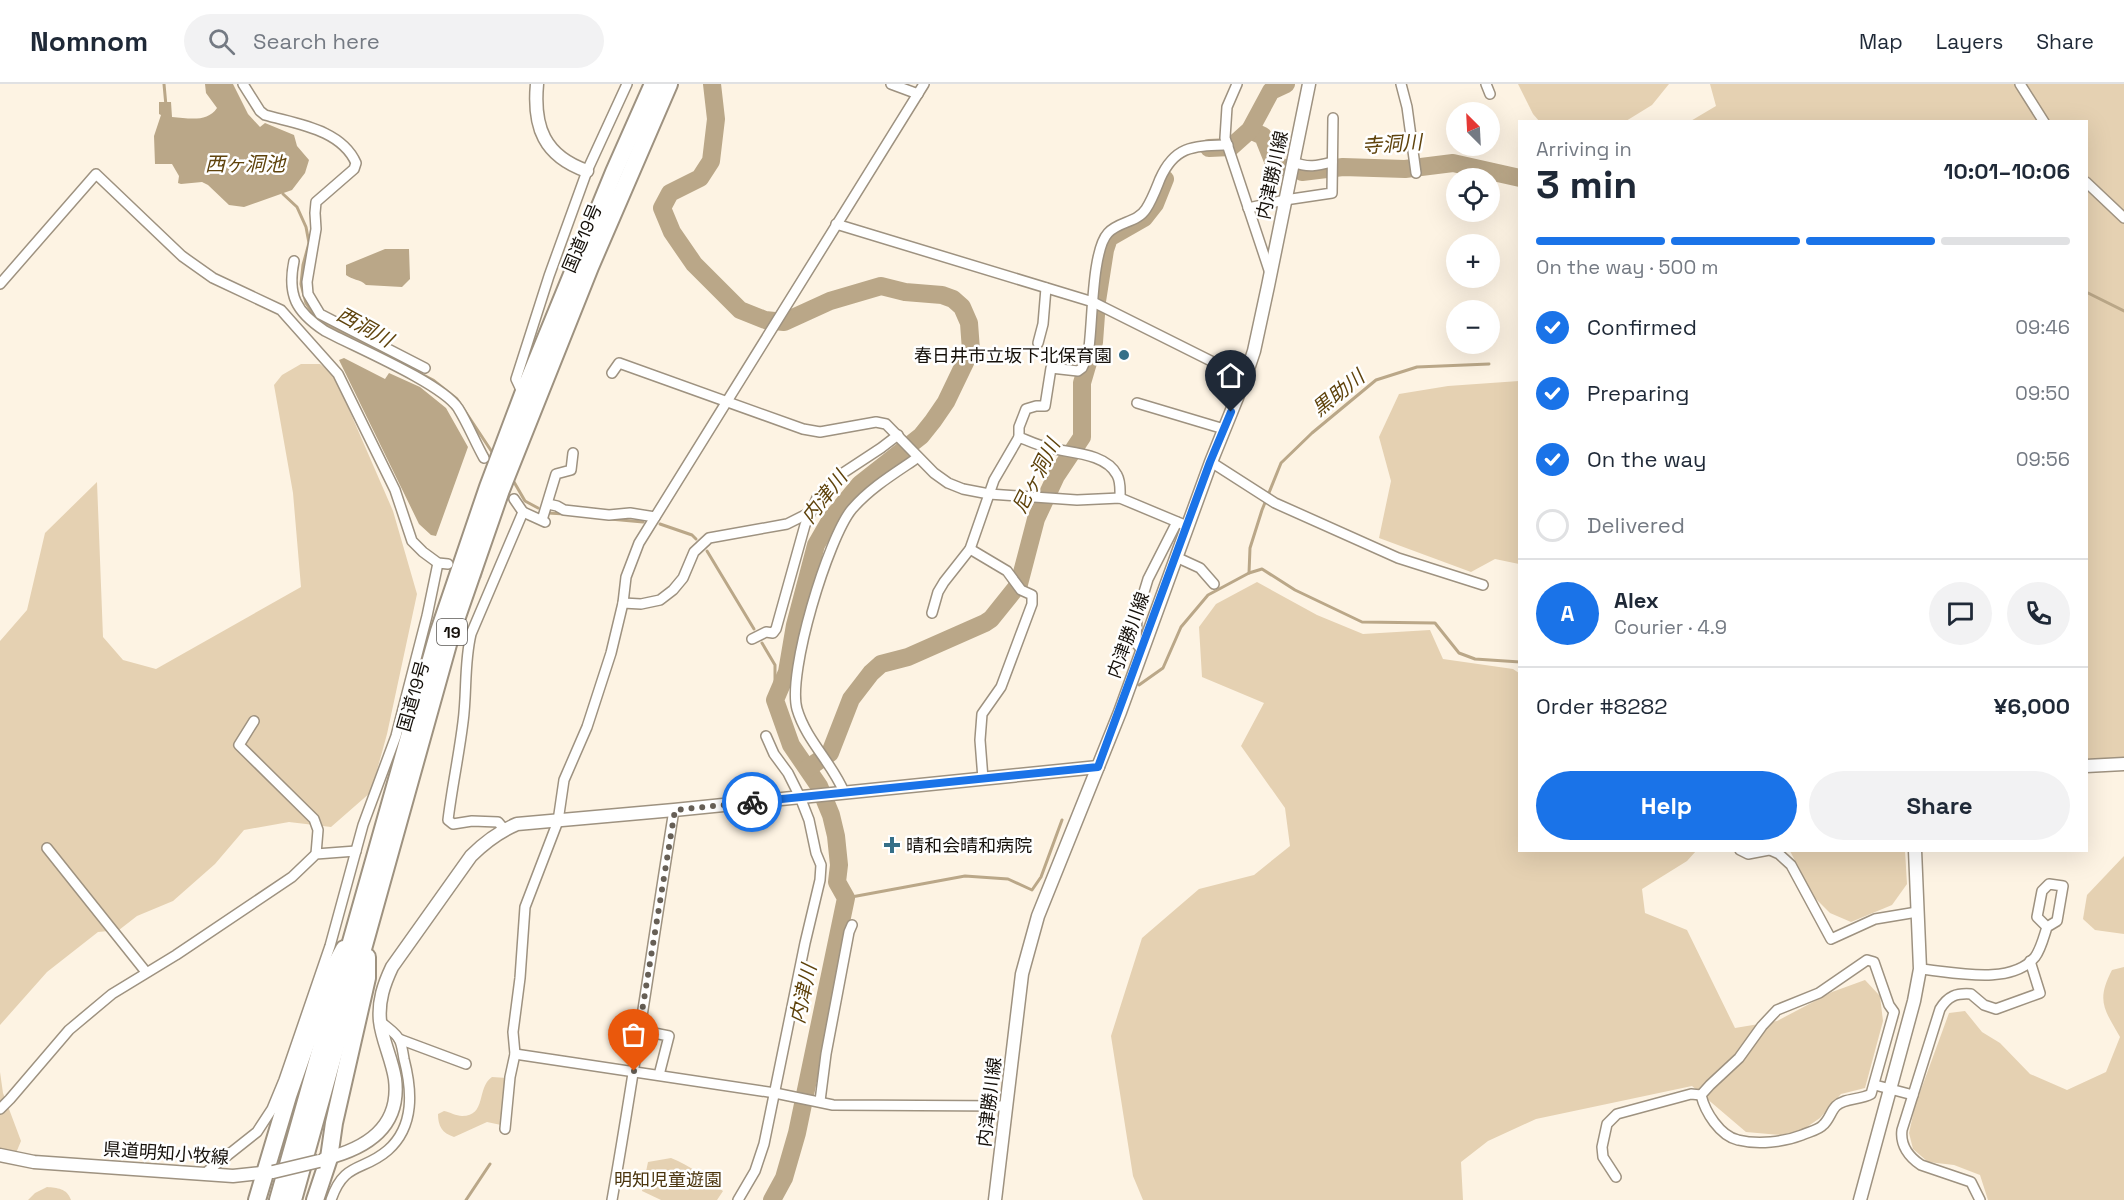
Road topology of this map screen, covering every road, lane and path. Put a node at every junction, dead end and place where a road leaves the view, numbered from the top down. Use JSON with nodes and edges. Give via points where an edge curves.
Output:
{"nodes":[{"id":1,"x":243,"y":84,"type":"edge"},
{"id":2,"x":537,"y":84,"type":"edge"},
{"id":3,"x":627,"y":84,"type":"edge"},
{"id":4,"x":653,"y":84,"type":"edge"},
{"id":5,"x":669,"y":84,"type":"edge"},
{"id":6,"x":891,"y":84,"type":"edge"},
{"id":7,"x":924,"y":84,"type":"edge"},
{"id":8,"x":1237,"y":84,"type":"edge"},
{"id":9,"x":1309,"y":84,"type":"edge"},
{"id":10,"x":1401,"y":84,"type":"edge"},
{"id":11,"x":2020,"y":84,"type":"edge"},
{"id":12,"x":918,"y":94,"type":"junction"},
{"id":13,"x":1333,"y":118,"type":"dead end"},
{"id":14,"x":2043,"y":120,"type":"edge"},
{"id":15,"x":1228,"y":145,"type":"junction"},
{"id":16,"x":1293,"y":162,"type":"junction"},
{"id":17,"x":1332,"y":162,"type":"junction"},
{"id":18,"x":587,"y":171,"type":"junction"},
{"id":19,"x":1416,"y":173,"type":"dead end"},
{"id":20,"x":2088,"y":184,"type":"edge"},
{"id":21,"x":1285,"y":200,"type":"junction"},
{"id":22,"x":1248,"y":208,"type":"junction"},
{"id":23,"x":2124,"y":218,"type":"edge"},
{"id":24,"x":836,"y":225,"type":"junction"},
{"id":25,"x":294,"y":261,"type":"dead end"},
{"id":26,"x":1270,"y":275,"type":"junction"},
{"id":27,"x":0,"y":284,"type":"edge"},
{"id":28,"x":1046,"y":288,"type":"junction"},
{"id":29,"x":1094,"y":302,"type":"junction"},
{"id":30,"x":320,"y":314,"type":"junction"},
{"id":31,"x":312,"y":323,"type":"junction"},
{"id":32,"x":1038,"y":343,"type":"dead end"},
{"id":33,"x":425,"y":368,"type":"dead end"},
{"id":34,"x":612,"y":373,"type":"dead end"},
{"id":35,"x":1245,"y":378,"type":"junction"},
{"id":36,"x":523,"y":394,"type":"junction"},
{"id":37,"x":727,"y":403,"type":"junction"},
{"id":38,"x":1137,"y":404,"type":"dead end"},
{"id":39,"x":1224,"y":429,"type":"junction"},
{"id":40,"x":898,"y":435,"type":"junction"},
{"id":41,"x":1019,"y":437,"type":"junction"},
{"id":42,"x":573,"y":453,"type":"dead end"},
{"id":43,"x":484,"y":458,"type":"dead end"},
{"id":44,"x":917,"y":458,"type":"junction"},
{"id":45,"x":1210,"y":462,"type":"junction"},
{"id":46,"x":989,"y":494,"type":"junction"},
{"id":47,"x":1120,"y":498,"type":"junction"},
{"id":48,"x":514,"y":499,"type":"dead end"},
{"id":49,"x":548,"y":504,"type":"junction"},
{"id":50,"x":523,"y":512,"type":"junction"},
{"id":51,"x":811,"y":512,"type":"junction"},
{"id":52,"x":655,"y":517,"type":"junction"},
{"id":53,"x":1182,"y":524,"type":"junction"},
{"id":54,"x":970,"y":549,"type":"junction"},
{"id":55,"x":1176,"y":558,"type":"junction"},
{"id":56,"x":1214,"y":584,"type":"dead end"},
{"id":57,"x":1483,"y":585,"type":"dead end"},
{"id":58,"x":622,"y":603,"type":"junction"},
{"id":59,"x":932,"y":613,"type":"dead end"},
{"id":60,"x":752,"y":639,"type":"dead end"},
{"id":61,"x":1142,"y":650,"type":"junction"},
{"id":62,"x":415,"y":691,"type":"junction"},
{"id":63,"x":254,"y":721,"type":"dead end"},
{"id":64,"x":766,"y":736,"type":"dead end"},
{"id":65,"x":2124,"y":764,"type":"edge"},
{"id":66,"x":2088,"y":766,"type":"edge"},
{"id":67,"x":1098,"y":767,"type":"junction"},
{"id":68,"x":983,"y":779,"type":"junction"},
{"id":69,"x":844,"y":792,"type":"junction"},
{"id":70,"x":800,"y":797,"type":"junction"},
{"id":71,"x":675,"y":810,"type":"junction"},
{"id":72,"x":558,"y":820,"type":"junction"},
{"id":73,"x":504,"y":830,"type":"junction"},
{"id":74,"x":47,"y":848,"type":"dead end"},
{"id":75,"x":356,"y":851,"type":"junction"},
{"id":76,"x":1744,"y":852,"type":"edge"},
{"id":77,"x":1758,"y":852,"type":"edge"},
{"id":78,"x":1774,"y":852,"type":"edge"},
{"id":79,"x":1915,"y":852,"type":"edge"},
{"id":80,"x":316,"y":854,"type":"junction"},
{"id":81,"x":1917,"y":912,"type":"junction"},
{"id":82,"x":852,"y":926,"type":"dead end"},
{"id":83,"x":2048,"y":927,"type":"dead end"},
{"id":84,"x":362,"y":930,"type":"junction"},
{"id":85,"x":2030,"y":961,"type":"junction"},
{"id":86,"x":1920,"y":969,"type":"junction"},
{"id":87,"x":146,"y":972,"type":"junction"},
{"id":88,"x":380,"y":1021,"type":"junction"},
{"id":89,"x":639,"y":1030,"type":"junction"},
{"id":90,"x":399,"y":1039,"type":"junction"},
{"id":91,"x":515,"y":1054,"type":"junction"},
{"id":92,"x":466,"y":1064,"type":"dead end"},
{"id":93,"x":634,"y":1071,"type":"junction"},
{"id":94,"x":659,"y":1075,"type":"junction"},
{"id":95,"x":1875,"y":1085,"type":"junction"},
{"id":96,"x":1891,"y":1089,"type":"junction"},
{"id":97,"x":775,"y":1093,"type":"junction"},
{"id":98,"x":1701,"y":1095,"type":"junction"},
{"id":99,"x":1913,"y":1095,"type":"junction"},
{"id":100,"x":820,"y":1101,"type":"junction"},
{"id":101,"x":1006,"y":1106,"type":"junction"},
{"id":102,"x":0,"y":1108,"type":"edge"},
{"id":103,"x":505,"y":1129,"type":"dead end"},
{"id":104,"x":0,"y":1155,"type":"edge"},
{"id":105,"x":324,"y":1159,"type":"junction"},
{"id":106,"x":268,"y":1173,"type":"junction"},
{"id":107,"x":204,"y":1174,"type":"junction"},
{"id":108,"x":1616,"y":1177,"type":"dead end"},
{"id":109,"x":257,"y":1200,"type":"edge"},
{"id":110,"x":278,"y":1200,"type":"edge"},
{"id":111,"x":293,"y":1200,"type":"edge"},
{"id":112,"x":315,"y":1200,"type":"edge"},
{"id":113,"x":332,"y":1200,"type":"edge"},
{"id":114,"x":612,"y":1200,"type":"edge"},
{"id":115,"x":738,"y":1200,"type":"edge"},
{"id":116,"x":995,"y":1200,"type":"edge"},
{"id":117,"x":1860,"y":1200,"type":"edge"},
{"id":118,"x":1980,"y":1200,"type":"edge"}],
"edges":[{"from":1,"to":30,"type":"street","via":[[265,115],[336,139],[356,163],[316,202],[307,282],[308,294]]},
{"from":2,"to":18,"type":"street","via":[[537,122],[544,139],[556,156]]},
{"from":3,"to":18,"type":"street"},
{"from":4,"to":36,"type":"highway","name":"国道19号","number":"19"},
{"from":5,"to":84,"type":"highway","name":"国道19号","number":"19","via":[[590,267],[497,502],[450,637]]},
{"from":6,"to":12,"type":"street"},
{"from":7,"to":12,"type":"street"},
{"from":8,"to":15,"type":"street","via":[[1227,107]]},
{"from":9,"to":16,"type":"street","name":"内津勝川線"},
{"from":10,"to":19,"type":"street"},
{"from":11,"to":14,"type":"street"},
{"from":12,"to":24,"type":"street"},
{"from":13,"to":17,"type":"street"},
{"from":15,"to":22,"type":"street"},
{"from":15,"to":29,"type":"street","via":[[1183,150],[1167,164],[1142,214],[1107,234],[1096,269]]},
{"from":16,"to":17,"type":"street","via":[[1312,167]]},
{"from":16,"to":21,"type":"street","name":"内津勝川線"},
{"from":17,"to":21,"type":"street","via":[[1332,193]]},
{"from":18,"to":36,"type":"street","via":[[516,379]]},
{"from":20,"to":23,"type":"street"},
{"from":21,"to":22,"type":"street"},
{"from":21,"to":26,"type":"street","name":"内津勝川線"},
{"from":22,"to":26,"type":"street"},
{"from":24,"to":28,"type":"street"},
{"from":24,"to":37,"type":"street"},
{"from":25,"to":31,"type":"street","via":[[293,295]]},
{"from":26,"to":35,"type":"street","name":"内津勝川線"},
{"from":27,"to":62,"type":"street","via":[[96,174],[182,256],[213,278],[280,310],[338,374],[395,490],[412,541],[443,563]]},
{"from":28,"to":29,"type":"street"},
{"from":28,"to":32,"type":"street"},
{"from":29,"to":35,"type":"street"},
{"from":29,"to":41,"type":"street","via":[[1088,356],[1082,368],[1051,368],[1045,406],[1026,409],[1018,427]]},
{"from":30,"to":31,"type":"street"},
{"from":30,"to":33,"type":"street"},
{"from":31,"to":43,"type":"street","via":[[432,386],[457,407]]},
{"from":34,"to":37,"type":"street","via":[[619,363]]},
{"from":35,"to":39,"type":"street","name":"内津勝川線"},
{"from":36,"to":62,"type":"highway","name":"国道19号","number":"19"},
{"from":37,"to":40,"type":"street","via":[[803,429],[820,432],[876,422],[886,424]]},
{"from":37,"to":52,"type":"street"},
{"from":38,"to":39,"type":"street"},
{"from":39,"to":45,"type":"street","name":"内津勝川線"},
{"from":40,"to":44,"type":"street"},
{"from":40,"to":51,"type":"street","via":[[843,472],[817,498]]},
{"from":41,"to":46,"type":"street"},
{"from":41,"to":47,"type":"street","via":[[1098,459],[1117,472]]},
{"from":42,"to":49,"type":"street","via":[[571,470],[556,474]]},
{"from":44,"to":46,"type":"street","via":[[948,483]]},
{"from":44,"to":69,"type":"street","via":[[866,495],[837,532],[801,650],[796,706],[808,734]]},
{"from":45,"to":53,"type":"street","name":"内津勝川線"},
{"from":45,"to":57,"type":"street","via":[[1295,513],[1398,558]]},
{"from":46,"to":47,"type":"street","via":[[1077,500]]},
{"from":46,"to":54,"type":"street"},
{"from":47,"to":53,"type":"street"},
{"from":48,"to":50,"type":"street"},
{"from":49,"to":50,"type":"street","via":[[544,521]]},
{"from":49,"to":52,"type":"street","via":[[564,510]]},
{"from":50,"to":73,"type":"street","via":[[491,577],[467,649],[463,722],[448,820],[453,824],[498,822]]},
{"from":51,"to":58,"type":"street","via":[[787,524],[709,538],[694,552],[674,590],[660,600]]},
{"from":51,"to":60,"type":"street","via":[[776,629]]},
{"from":52,"to":58,"type":"street","via":[[635,552]]},
{"from":53,"to":55,"type":"street","name":"内津勝川線"},
{"from":53,"to":61,"type":"street","via":[[1148,579],[1137,615],[1136,643]]},
{"from":54,"to":59,"type":"street","via":[[938,592]]},
{"from":54,"to":68,"type":"street","via":[[1007,571],[1021,590],[1032,596],[1001,687],[982,714]]},
{"from":55,"to":56,"type":"street","via":[[1200,568]]},
{"from":55,"to":61,"type":"street","name":"内津勝川線"},
{"from":58,"to":72,"type":"street","via":[[587,727],[564,780]]},
{"from":61,"to":67,"type":"street","name":"内津勝川線"},
{"from":62,"to":75,"type":"street"},
{"from":62,"to":84,"type":"highway","name":"国道19号","number":"19"},
{"from":63,"to":80,"type":"street","via":[[239,745],[314,819],[318,831]]},
{"from":64,"to":70,"type":"street"},
{"from":65,"to":66,"type":"street"},
{"from":67,"to":68,"type":"street"},
{"from":67,"to":101,"type":"street","name":"内津勝川線","via":[[1029,944]]},
{"from":68,"to":69,"type":"street"},
{"from":69,"to":70,"type":"street"},
{"from":70,"to":71,"type":"street"},
{"from":70,"to":97,"type":"street","via":[[809,820],[820,880]]},
{"from":71,"to":72,"type":"street"},
{"from":71,"to":89,"type":"street"},
{"from":72,"to":73,"type":"street","via":[[517,824]]},
{"from":72,"to":91,"type":"street","via":[[525,907],[513,1032]]},
{"from":73,"to":88,"type":"street","name":"県道明知小牧線","via":[[471,856],[392,967],[383,987]]},
{"from":74,"to":87,"type":"street"},
{"from":75,"to":80,"type":"street"},
{"from":75,"to":107,"type":"street","via":[[330,946],[272,1109],[257,1132]]},
{"from":76,"to":77,"type":"street"},
{"from":78,"to":81,"type":"street","via":[[1791,864],[1830,939],[1875,919]]},
{"from":79,"to":81,"type":"street"},
{"from":80,"to":87,"type":"street","via":[[292,877]]},
{"from":81,"to":86,"type":"street"},
{"from":82,"to":100,"type":"street"},
{"from":83,"to":85,"type":"street","via":[[2037,956]]},
{"from":84,"to":105,"type":"highway","via":[[367,978]]},
{"from":84,"to":106,"type":"highway","via":[[330,975]]},
{"from":84,"to":110,"type":"highway","name":"国道19号","number":"19"},
{"from":84,"to":111,"type":"highway","name":"国道19号","number":"19"},
{"from":85,"to":86,"type":"street","via":[[2010,974]]},
{"from":85,"to":99,"type":"street","via":[[2040,993],[1996,1009],[1971,994],[1953,995],[1945,1001]]},
{"from":86,"to":96,"type":"street"},
{"from":87,"to":102,"type":"street","via":[[112,993],[69,1030]]},
{"from":88,"to":90,"type":"street"},
{"from":88,"to":105,"type":"street","name":"県道明知小牧線","via":[[395,1079],[395,1102],[388,1121],[376,1136]]},
{"from":89,"to":93,"type":"street"},
{"from":89,"to":94,"type":"street","via":[[669,1036]]},
{"from":90,"to":92,"type":"street"},
{"from":90,"to":113,"type":"street","via":[[411,1084],[405,1123],[388,1150],[345,1174],[336,1185]]},
{"from":91,"to":93,"type":"street"},
{"from":91,"to":103,"type":"street"},
{"from":93,"to":94,"type":"street"},
{"from":93,"to":114,"type":"street"},
{"from":94,"to":97,"type":"street"},
{"from":95,"to":96,"type":"street"},
{"from":95,"to":98,"type":"street","via":[[1871,1094],[1862,1099],[1836,1106],[1823,1126],[1779,1142],[1738,1141],[1729,1136],[1704,1107]]},
{"from":95,"to":98,"type":"street","via":[[1894,1012],[1874,962],[1867,960],[1819,993],[1777,1010],[1739,1058]]},
{"from":96,"to":99,"type":"street"},
{"from":96,"to":117,"type":"street"},
{"from":97,"to":100,"type":"street"},
{"from":97,"to":115,"type":"street","via":[[755,1171]]},
{"from":98,"to":108,"type":"street","via":[[1691,1094],[1617,1114],[1607,1124],[1602,1147],[1603,1157]]},
{"from":99,"to":118,"type":"street","via":[[1901,1138],[1908,1153],[1921,1165],[1971,1182]]},
{"from":100,"to":101,"type":"street","via":[[833,1105]]},
{"from":101,"to":116,"type":"street","name":"内津勝川線"},
{"from":104,"to":107,"type":"street","name":"県道明知小牧線","via":[[34,1162]]},
{"from":105,"to":106,"type":"street","name":"県道明知小牧線","bridge":true},
{"from":105,"to":112,"type":"highway"},
{"from":106,"to":107,"type":"street","name":"県道明知小牧線"},
{"from":106,"to":109,"type":"highway"}]}
